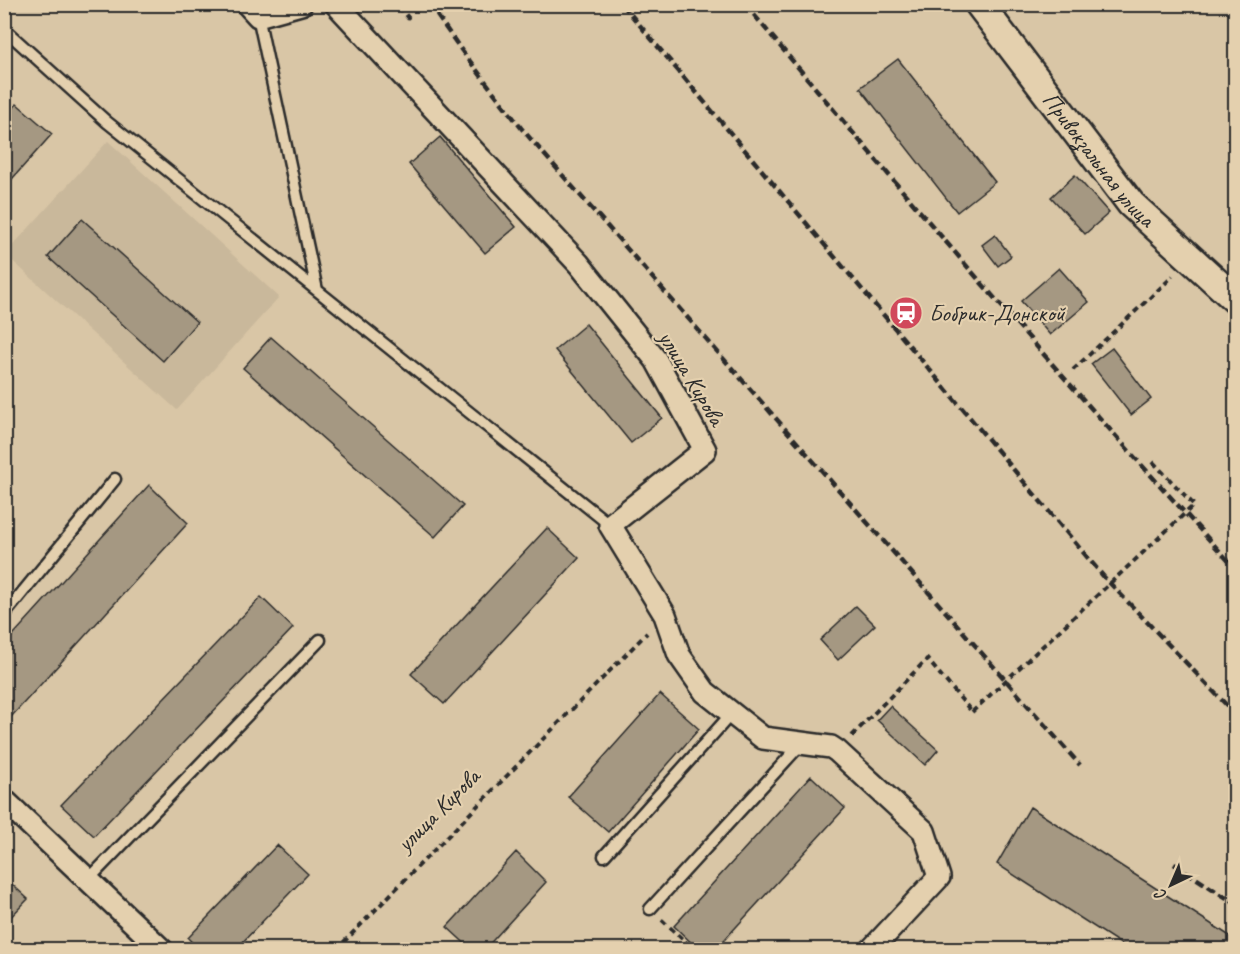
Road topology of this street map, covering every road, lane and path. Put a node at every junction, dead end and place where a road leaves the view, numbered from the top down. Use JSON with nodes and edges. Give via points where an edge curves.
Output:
{"nodes":[{"id":1,"x":301,"y":4,"type":"edge"},
{"id":2,"x":336,"y":4,"type":"edge"},
{"id":3,"x":979,"y":4,"type":"edge"},
{"id":4,"x":253,"y":10,"type":"edge"},
{"id":5,"x":4,"y":29,"type":"edge"},
{"id":6,"x":1191,"y":259,"type":"junction"},
{"id":7,"x":317,"y":290,"type":"junction"},
{"id":8,"x":1236,"y":300,"type":"edge"},
{"id":9,"x":1073,"y":370,"type":"dead end"},
{"id":10,"x":1153,"y":462,"type":"dead end"},
{"id":11,"x":115,"y":479,"type":"dead end"},
{"id":12,"x":610,"y":525,"type":"junction"},
{"id":13,"x":4,"y":615,"type":"edge"},
{"id":14,"x":665,"y":615,"type":"junction"},
{"id":15,"x":320,"y":640,"type":"dead end"},
{"id":16,"x":732,"y":713,"type":"junction"},
{"id":17,"x":802,"y":743,"type":"junction"},
{"id":18,"x":837,"y":751,"type":"junction"},
{"id":19,"x":6,"y":806,"type":"edge"},
{"id":20,"x":604,"y":856,"type":"dead end"},
{"id":21,"x":89,"y":879,"type":"junction"},
{"id":22,"x":650,"y":909,"type":"joint"},
{"id":23,"x":148,"y":945,"type":"edge"},
{"id":24,"x":336,"y":950,"type":"edge"},
{"id":25,"x":694,"y":950,"type":"edge"},
{"id":26,"x":871,"y":950,"type":"edge"}],
"edges":[{"from":1,"to":4,"type":"street"},
{"from":2,"to":12,"type":"street","name":"улица Кирова","via":[[579,264],[656,360],[705,450]]},
{"from":3,"to":6,"type":"street","name":"Привокзальная улица","via":[[1131,204]]},
{"from":4,"to":7,"type":"lane"},
{"from":5,"to":7,"type":"lane","via":[[107,123]]},
{"from":6,"to":8,"type":"street","name":"Привокзальная улица"},
{"from":6,"to":9,"type":"path"},
{"from":7,"to":12,"type":"lane"},
{"from":10,"to":18,"type":"path","bridge":true,"via":[[1194,505],[972,712],[927,659]]},
{"from":11,"to":13,"type":"lane"},
{"from":12,"to":14,"type":"street"},
{"from":14,"to":16,"type":"street","via":[[679,656],[705,692]]},
{"from":14,"to":24,"type":"path","name":"улица Кирова"},
{"from":15,"to":21,"type":"lane"},
{"from":16,"to":17,"type":"street","via":[[763,738]]},
{"from":16,"to":20,"type":"lane"},
{"from":17,"to":18,"type":"street"},
{"from":17,"to":22,"type":"lane"},
{"from":18,"to":26,"type":"street","via":[[924,831],[939,877]]},
{"from":19,"to":21,"type":"street"},
{"from":21,"to":23,"type":"street"},
{"from":22,"to":25,"type":"path"}]}
